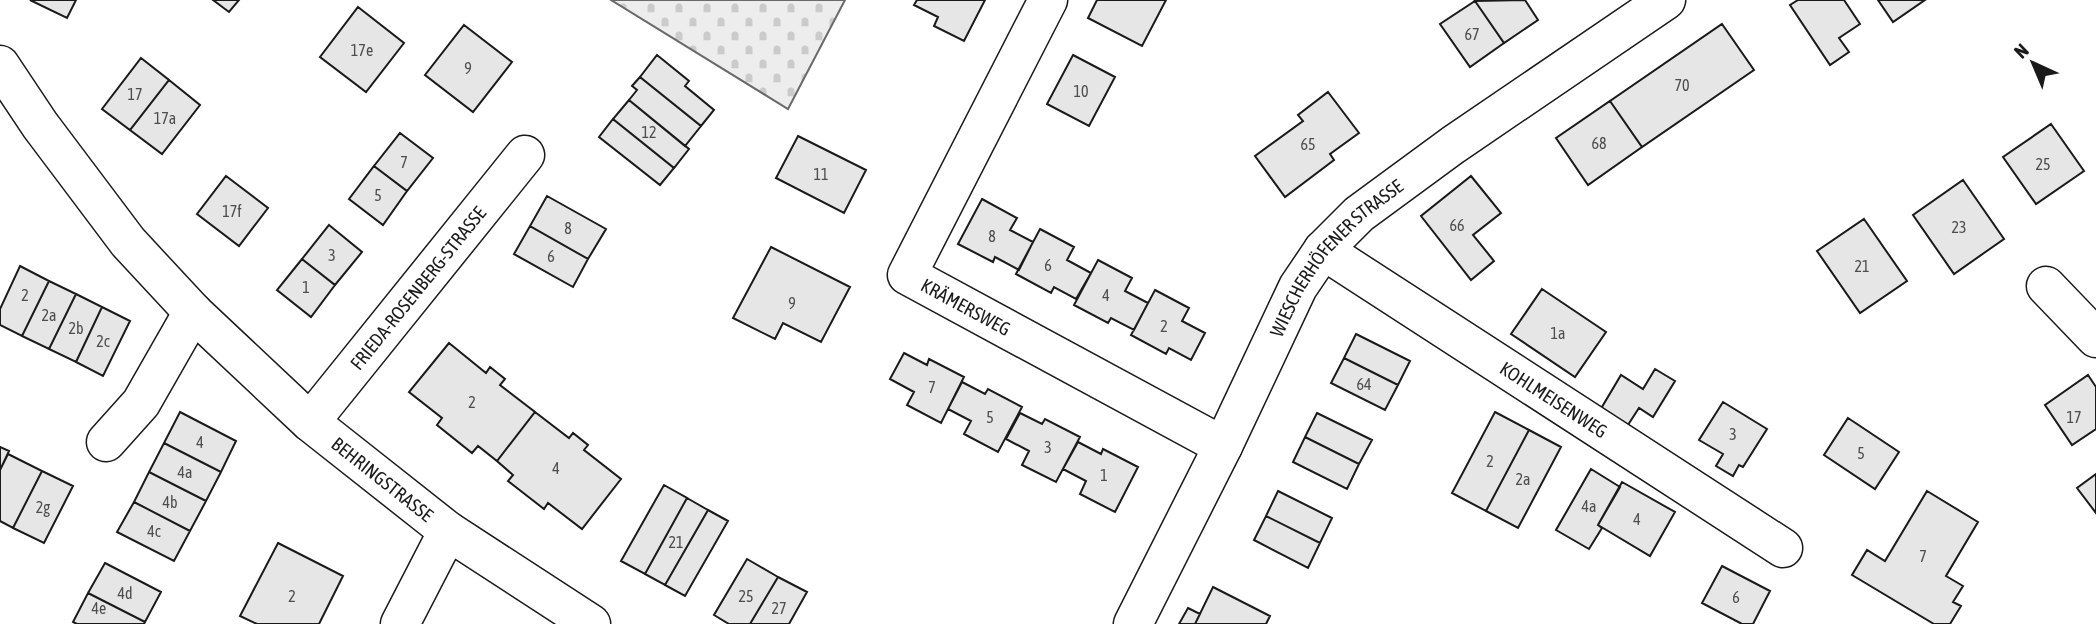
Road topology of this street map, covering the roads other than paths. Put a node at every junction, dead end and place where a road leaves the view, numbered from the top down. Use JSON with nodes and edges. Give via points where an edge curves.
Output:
{"nodes":[{"id":1,"x":1048,"y":0,"type":"edge"},
{"id":2,"x":1666,"y":0,"type":"edge"},
{"id":3,"x":0,"y":65,"type":"edge"},
{"id":4,"x":525,"y":155,"type":"dead end"},
{"id":5,"x":1323,"y":250,"type":"junction"},
{"id":6,"x":2046,"y":286,"type":"dead end"},
{"id":7,"x":193,"y":312,"type":"junction"},
{"id":8,"x":2096,"y":338,"type":"edge"},
{"id":9,"x":310,"y":422,"type":"junction"},
{"id":10,"x":106,"y":442,"type":"dead end"},
{"id":11,"x":1223,"y":446,"type":"junction"},
{"id":12,"x":448,"y":531,"type":"junction"},
{"id":13,"x":1783,"y":548,"type":"dead end"},
{"id":14,"x":400,"y":624,"type":"edge"},
{"id":15,"x":591,"y":624,"type":"edge"},
{"id":16,"x":1133,"y":624,"type":"edge"}],
"edges":[{"from":1,"to":11,"type":"street","name":"KRÄMERSWEG","via":[[907,275]]},
{"from":2,"to":5,"type":"street","name":"WIESCHERHÖFENER STRASSE","via":[[1369,206]]},
{"from":3,"to":7,"type":"street","name":"BEHRINGSTRASSE","via":[[128,243]]},
{"from":4,"to":9,"type":"street","name":"FRIEDA-ROSENBERG-STRASSE"},
{"from":5,"to":11,"type":"street","name":"WIESCHERHÖFENER STRASSE","via":[[1298,287]]},
{"from":5,"to":13,"type":"street","name":"KOHLMEISENWEG"},
{"from":6,"to":8,"type":"street"},
{"from":7,"to":9,"type":"street","name":"BEHRINGSTRASSE"},
{"from":7,"to":10,"type":"street","via":[[141,403]]},
{"from":9,"to":12,"type":"street","name":"BEHRINGSTRASSE"},
{"from":11,"to":16,"type":"street","name":"WIESCHERHÖFENER STRASSE"},
{"from":12,"to":14,"type":"street"},
{"from":12,"to":15,"type":"street","name":"BEHRINGSTRASSE"}]}
